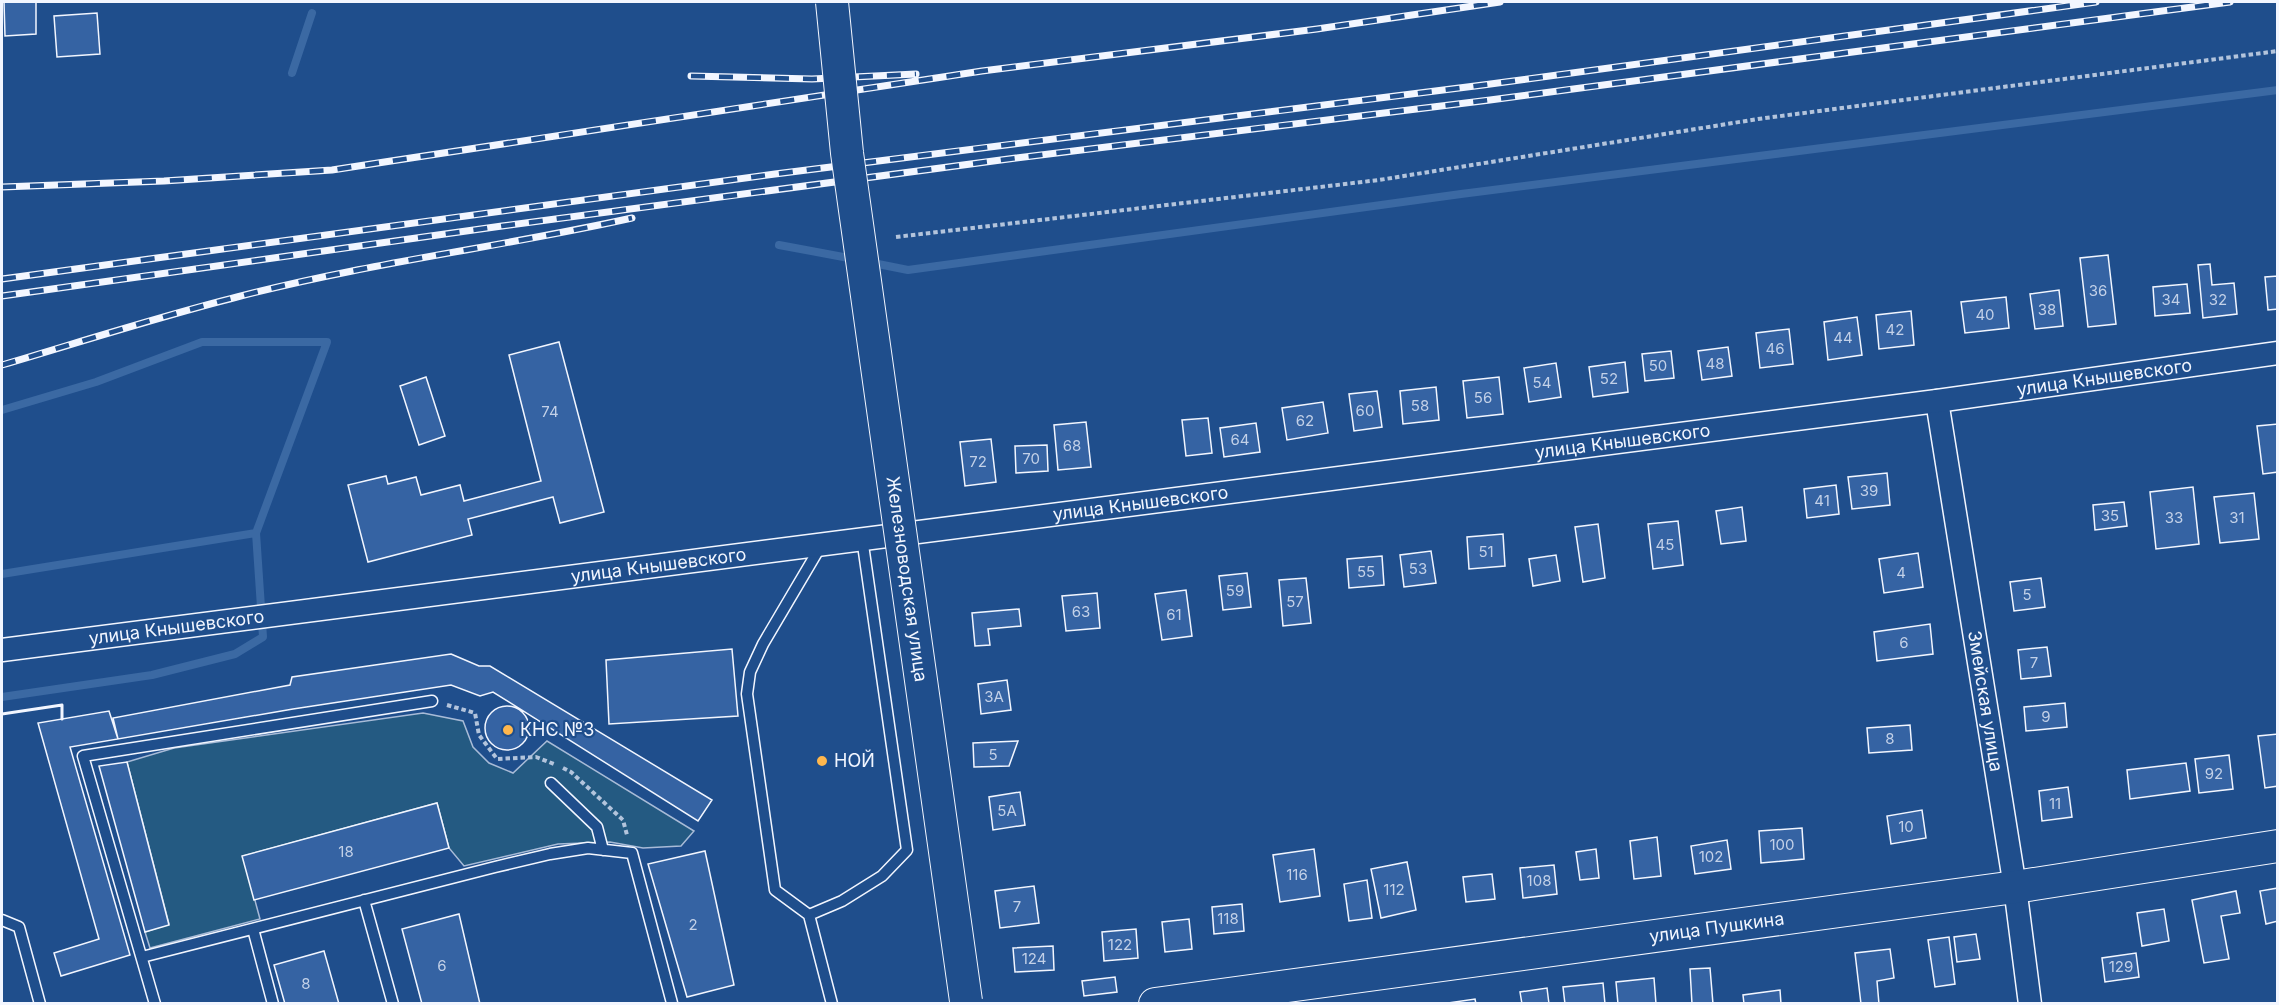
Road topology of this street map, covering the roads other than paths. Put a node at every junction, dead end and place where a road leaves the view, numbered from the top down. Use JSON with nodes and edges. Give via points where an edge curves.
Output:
{"nodes":[{"id":1,"x":832,"y":2,"type":"edge"},
{"id":2,"x":2277,"y":353,"type":"edge"},
{"id":3,"x":1937,"y":400,"type":"junction"},
{"id":4,"x":862,"y":538,"type":"junction"},
{"id":5,"x":823,"y":544,"type":"junction"},
{"id":6,"x":2,"y":650,"type":"edge"},
{"id":7,"x":432,"y":701,"type":"road end"},
{"id":8,"x":551,"y":783,"type":"dead end"},
{"id":9,"x":2277,"y":846,"type":"edge"},
{"id":10,"x":603,"y":850,"type":"junction"},
{"id":11,"x":2015,"y":887,"type":"junction"},
{"id":12,"x":364,"y":900,"type":"junction"},
{"id":13,"x":809,"y":915,"type":"junction"},
{"id":14,"x":2,"y":920,"type":"edge"},
{"id":15,"x":253,"y":929,"type":"junction"},
{"id":16,"x":142,"y":957,"type":"junction"},
{"id":17,"x":966,"y":1002,"type":"edge"},
{"id":18,"x":672,"y":1003,"type":"edge"},
{"id":19,"x":40,"y":1004,"type":"edge"},
{"id":20,"x":155,"y":1004,"type":"edge"},
{"id":21,"x":273,"y":1004,"type":"edge"},
{"id":22,"x":393,"y":1004,"type":"edge"},
{"id":23,"x":832,"y":1004,"type":"edge"},
{"id":24,"x":1155,"y":1004,"type":"edge"},
{"id":25,"x":2030,"y":1004,"type":"edge"}],
"edges":[{"from":1,"to":17,"type":"main road","name":"Железноводская улица","bridge":true,"via":[[848,153]]},
{"from":2,"to":3,"type":"street","name":"улица Кнышевского"},
{"from":3,"to":4,"type":"street","name":"улица Кнышевского"},
{"from":3,"to":11,"type":"street","name":"Змейская улица"},
{"from":4,"to":5,"type":"street","name":"улица Кнышевского"},
{"from":4,"to":13,"type":"lane","via":[[907,850],[882,876],[842,901]]},
{"from":5,"to":6,"type":"street","name":"улица Кнышевского"},
{"from":5,"to":13,"type":"lane","via":[[763,644],[750,672],[747,694],[775,891]]},
{"from":7,"to":16,"type":"lane","via":[[83,756]]},
{"from":8,"to":10,"type":"lane","via":[[597,827]]},
{"from":9,"to":11,"type":"main road","name":"улица Пушкина"},
{"from":10,"to":12,"type":"lane","via":[[588,848],[550,854]]},
{"from":10,"to":18,"type":"lane","via":[[632,853]]},
{"from":11,"to":24,"type":"main road","name":"улица Пушкина"},
{"from":11,"to":25,"type":"street","name":"Змейская улица"},
{"from":12,"to":15,"type":"lane"},
{"from":12,"to":22,"type":"lane"},
{"from":13,"to":23,"type":"lane"},
{"from":14,"to":19,"type":"lane","via":[[19,927]]},
{"from":15,"to":16,"type":"lane"},
{"from":15,"to":21,"type":"lane"},
{"from":16,"to":20,"type":"lane"}]}
